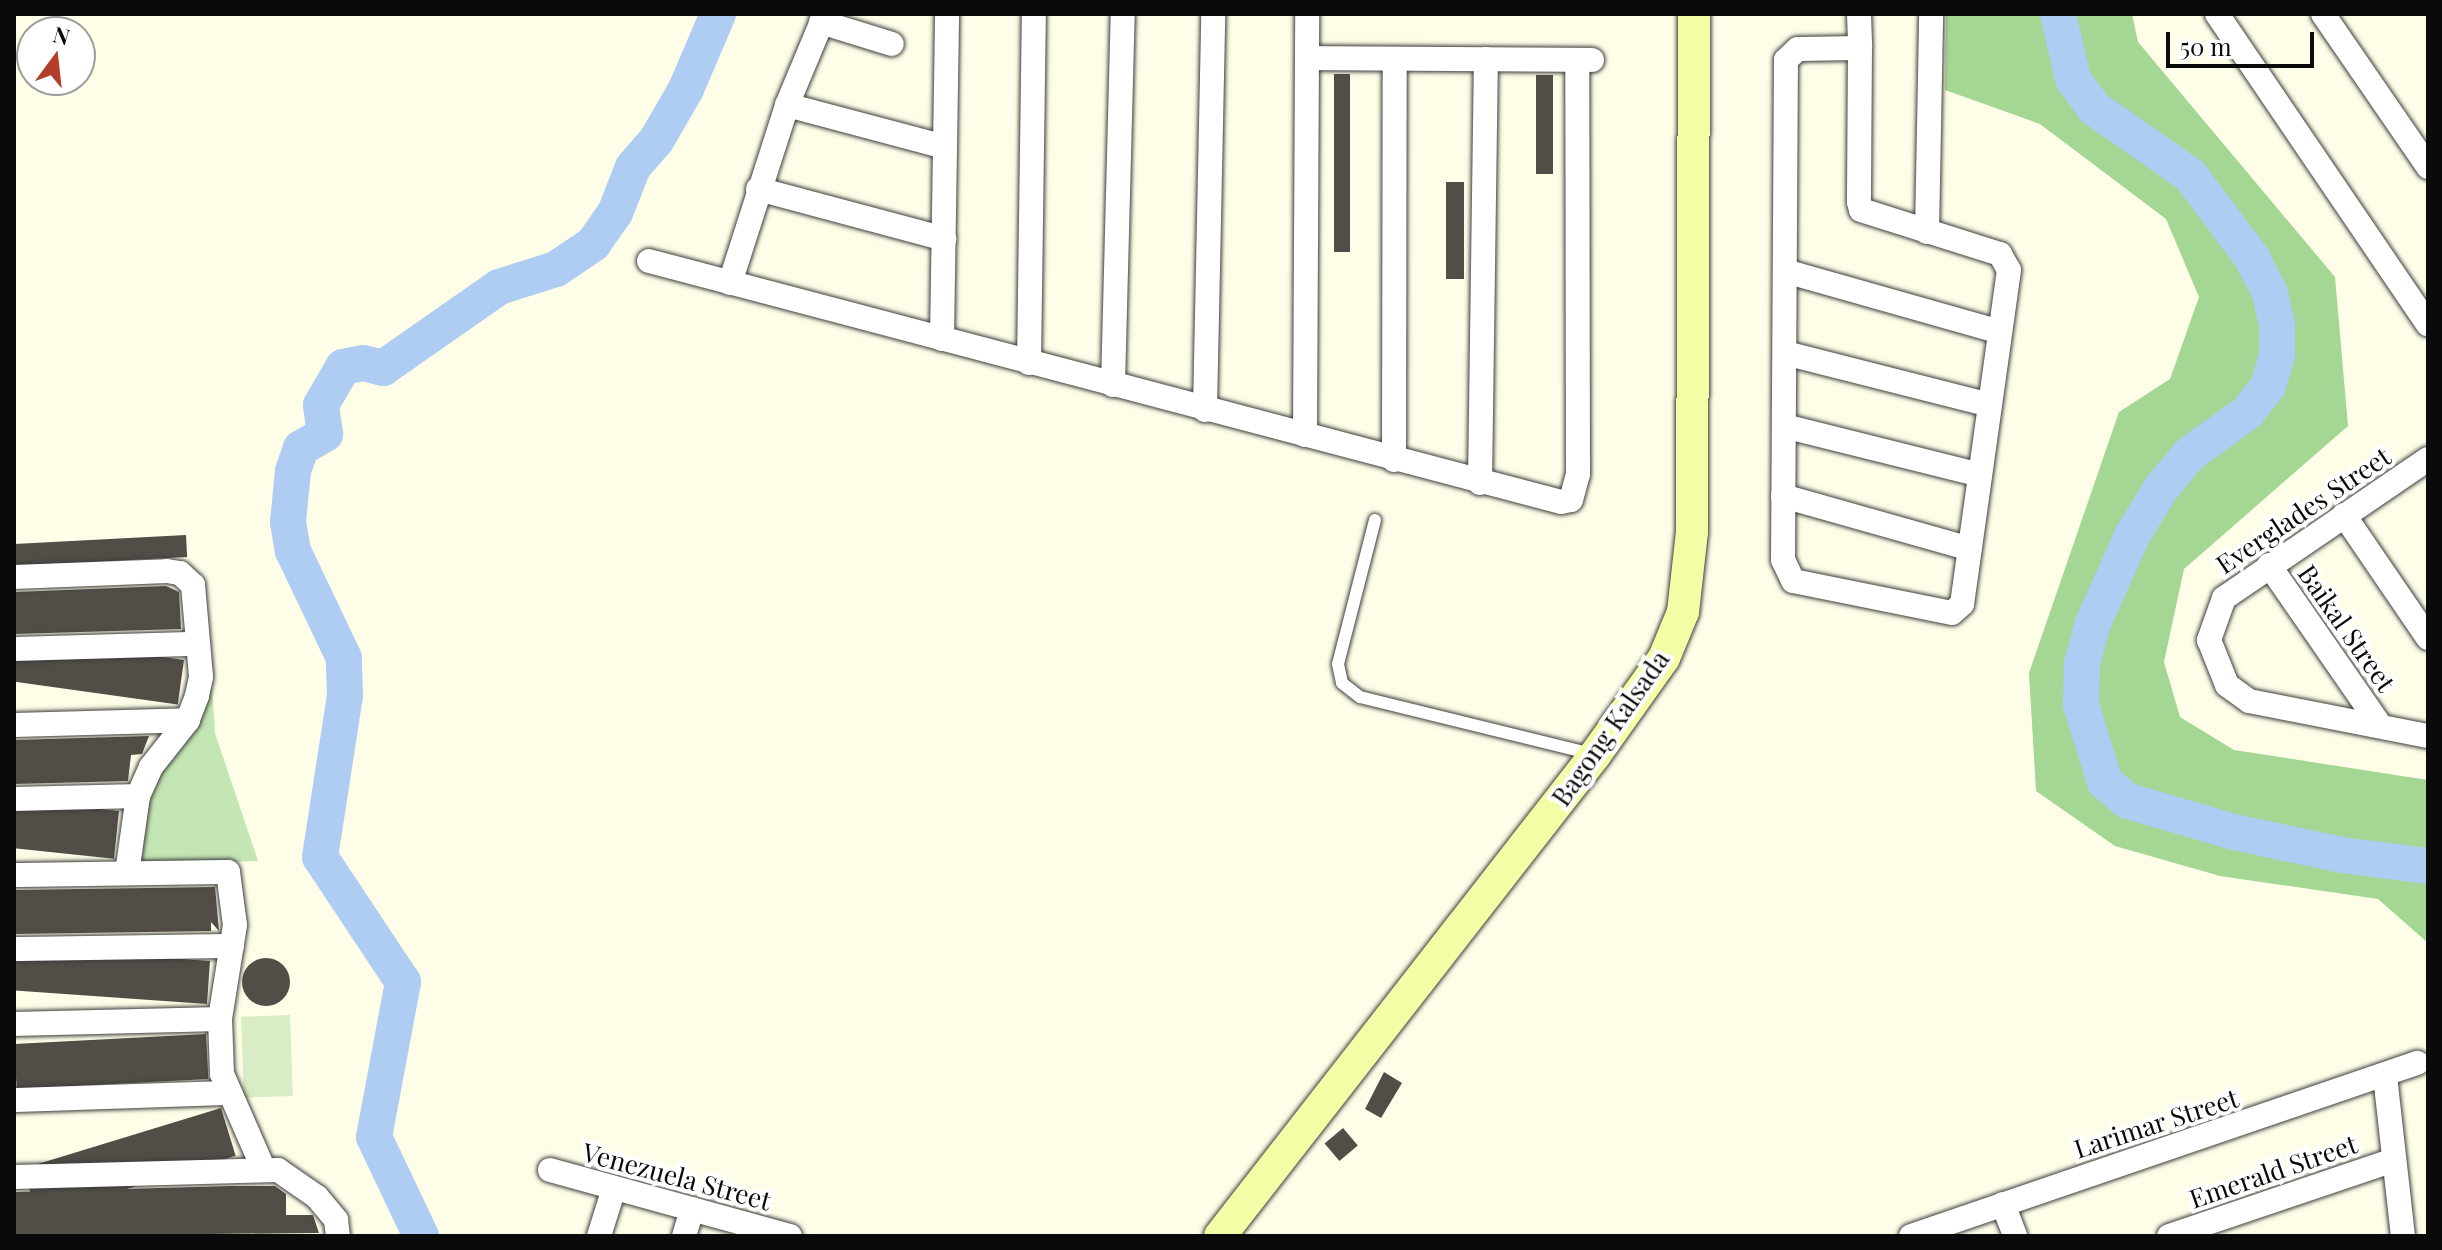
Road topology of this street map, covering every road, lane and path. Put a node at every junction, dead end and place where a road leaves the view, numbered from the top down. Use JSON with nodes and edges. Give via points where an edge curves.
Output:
{"nodes":[{"id":1,"x":947,"y":14,"type":"edge"},
{"id":2,"x":1034,"y":14,"type":"edge"},
{"id":3,"x":1123,"y":14,"type":"edge"},
{"id":4,"x":1213,"y":14,"type":"edge"},
{"id":5,"x":1307,"y":14,"type":"edge"},
{"id":6,"x":1694,"y":14,"type":"edge"},
{"id":7,"x":1859,"y":14,"type":"edge"},
{"id":8,"x":1931,"y":14,"type":"edge"},
{"id":9,"x":2217,"y":14,"type":"edge"},
{"id":10,"x":2323,"y":14,"type":"edge"},
{"id":11,"x":823,"y":18,"type":"edge"},
{"id":12,"x":892,"y":44,"type":"dead end"},
{"id":13,"x":1860,"y":48,"type":"junction"},
{"id":14,"x":1307,"y":58,"type":"junction"},
{"id":15,"x":1395,"y":59,"type":"junction"},
{"id":16,"x":1486,"y":59,"type":"junction"},
{"id":17,"x":787,"y":105,"type":"junction"},
{"id":18,"x":945,"y":147,"type":"junction"},
{"id":19,"x":2428,"y":167,"type":"edge"},
{"id":20,"x":758,"y":189,"type":"junction"},
{"id":21,"x":1927,"y":232,"type":"junction"},
{"id":22,"x":944,"y":239,"type":"junction"},
{"id":23,"x":649,"y":261,"type":"dead end"},
{"id":24,"x":1785,"y":271,"type":"junction"},
{"id":25,"x":730,"y":283,"type":"junction"},
{"id":26,"x":2428,"y":324,"type":"edge"},
{"id":27,"x":2000,"y":332,"type":"junction"},
{"id":28,"x":942,"y":339,"type":"junction"},
{"id":29,"x":1785,"y":353,"type":"junction"},
{"id":30,"x":1029,"y":363,"type":"junction"},
{"id":31,"x":1113,"y":385,"type":"junction"},
{"id":32,"x":1990,"y":405,"type":"junction"},
{"id":33,"x":1205,"y":410,"type":"junction"},
{"id":34,"x":1784,"y":426,"type":"junction"},
{"id":35,"x":1305,"y":435,"type":"junction"},
{"id":36,"x":1394,"y":460,"type":"junction"},
{"id":37,"x":2427,"y":462,"type":"edge"},
{"id":38,"x":1980,"y":475,"type":"junction"},
{"id":39,"x":1480,"y":483,"type":"junction"},
{"id":40,"x":1783,"y":496,"type":"junction"},
{"id":41,"x":2344,"y":515,"type":"junction"},
{"id":42,"x":1375,"y":520,"type":"dead end"},
{"id":43,"x":1970,"y":549,"type":"junction"},
{"id":44,"x":2269,"y":565,"type":"junction"},
{"id":45,"x":14,"y":577,"type":"edge"},
{"id":46,"x":2428,"y":638,"type":"edge"},
{"id":47,"x":198,"y":644,"type":"junction"},
{"id":48,"x":14,"y":649,"type":"edge"},
{"id":49,"x":188,"y":720,"type":"junction"},
{"id":50,"x":2379,"y":724,"type":"junction"},
{"id":51,"x":14,"y":725,"type":"edge"},
{"id":52,"x":2428,"y":736,"type":"edge"},
{"id":53,"x":1595,"y":755,"type":"junction"},
{"id":54,"x":138,"y":796,"type":"junction"},
{"id":55,"x":14,"y":799,"type":"edge"},
{"id":56,"x":127,"y":873,"type":"junction"},
{"id":57,"x":14,"y":875,"type":"edge"},
{"id":58,"x":232,"y":946,"type":"junction"},
{"id":59,"x":14,"y":949,"type":"edge"},
{"id":60,"x":220,"y":1019,"type":"junction"},
{"id":61,"x":14,"y":1024,"type":"edge"},
{"id":62,"x":2417,"y":1063,"type":"dead end"},
{"id":63,"x":2385,"y":1076,"type":"junction"},
{"id":64,"x":228,"y":1093,"type":"junction"},
{"id":65,"x":14,"y":1100,"type":"edge"},
{"id":66,"x":2394,"y":1160,"type":"junction"},
{"id":67,"x":263,"y":1168,"type":"junction"},
{"id":68,"x":550,"y":1170,"type":"dead end"},
{"id":69,"x":14,"y":1177,"type":"edge"},
{"id":70,"x":614,"y":1188,"type":"junction"},
{"id":71,"x":2003,"y":1204,"type":"junction"},
{"id":72,"x":692,"y":1209,"type":"junction"},
{"id":73,"x":338,"y":1236,"type":"edge"},
{"id":74,"x":599,"y":1236,"type":"edge"},
{"id":75,"x":684,"y":1236,"type":"edge"},
{"id":76,"x":790,"y":1236,"type":"edge"},
{"id":77,"x":1220,"y":1236,"type":"edge"},
{"id":78,"x":1911,"y":1236,"type":"edge"},
{"id":79,"x":2015,"y":1236,"type":"edge"},
{"id":80,"x":2169,"y":1236,"type":"edge"},
{"id":81,"x":2403,"y":1236,"type":"edge"}],
"edges":[{"from":1,"to":18,"type":"street"},
{"from":2,"to":30,"type":"street"},
{"from":3,"to":31,"type":"street"},
{"from":4,"to":33,"type":"street"},
{"from":5,"to":14,"type":"street"},
{"from":6,"to":53,"type":"street","name":"Bagong Kalsada","via":[[1692,532],[1683,612],[1664,658]]},
{"from":7,"to":13,"type":"street"},
{"from":8,"to":21,"type":"street"},
{"from":9,"to":26,"type":"street"},
{"from":10,"to":19,"type":"street"},
{"from":11,"to":12,"type":"street"},
{"from":11,"to":17,"type":"street"},
{"from":13,"to":21,"type":"street","via":[[1861,210]]},
{"from":13,"to":24,"type":"street","via":[[1798,49],[1786,60]]},
{"from":14,"to":15,"type":"street"},
{"from":14,"to":35,"type":"street"},
{"from":15,"to":16,"type":"street"},
{"from":15,"to":36,"type":"street"},
{"from":16,"to":39,"type":"street"},
{"from":16,"to":39,"type":"street","via":[[1586,60],[1575,490],[1571,500],[1561,502]]},
{"from":17,"to":18,"type":"street"},
{"from":17,"to":20,"type":"street"},
{"from":18,"to":22,"type":"street"},
{"from":20,"to":22,"type":"street"},
{"from":20,"to":25,"type":"street"},
{"from":21,"to":27,"type":"street","via":[[2007,261]]},
{"from":22,"to":28,"type":"street"},
{"from":23,"to":25,"type":"street"},
{"from":24,"to":27,"type":"street"},
{"from":24,"to":29,"type":"street"},
{"from":25,"to":28,"type":"street"},
{"from":27,"to":32,"type":"street"},
{"from":28,"to":30,"type":"street"},
{"from":29,"to":32,"type":"street"},
{"from":29,"to":34,"type":"street"},
{"from":30,"to":31,"type":"street"},
{"from":31,"to":33,"type":"street"},
{"from":32,"to":38,"type":"street"},
{"from":33,"to":35,"type":"street"},
{"from":34,"to":38,"type":"street"},
{"from":34,"to":40,"type":"street"},
{"from":35,"to":36,"type":"street"},
{"from":36,"to":39,"type":"street"},
{"from":37,"to":41,"type":"street","name":"Everglades Street"},
{"from":38,"to":43,"type":"street"},
{"from":40,"to":43,"type":"street"},
{"from":40,"to":43,"type":"street","via":[[1783,560],[1793,581],[1952,613],[1962,604]]},
{"from":41,"to":44,"type":"street","name":"Everglades Street"},
{"from":41,"to":46,"type":"street"},
{"from":42,"to":53,"type":"lane","via":[[1338,664],[1342,683],[1360,697]]},
{"from":44,"to":50,"type":"street","name":"Baikal Street"},
{"from":44,"to":50,"type":"street","name":"Everglades Street","via":[[2224,598],[2214,615],[2209,640],[2227,685],[2249,701],[2276,710]]},
{"from":45,"to":47,"type":"street","via":[[180,573],[193,585]]},
{"from":47,"to":48,"type":"street"},
{"from":47,"to":49,"type":"street","via":[[201,677]]},
{"from":49,"to":51,"type":"street"},
{"from":49,"to":54,"type":"street","via":[[151,767]]},
{"from":50,"to":52,"type":"street","name":"Everglades Street"},
{"from":53,"to":77,"type":"street","name":"Bagong Kalsada"},
{"from":54,"to":55,"type":"street"},
{"from":54,"to":56,"type":"street"},
{"from":56,"to":57,"type":"street"},
{"from":56,"to":58,"type":"street","via":[[228,872],[234,898]]},
{"from":58,"to":59,"type":"street"},
{"from":58,"to":60,"type":"street"},
{"from":60,"to":61,"type":"street"},
{"from":60,"to":64,"type":"street"},
{"from":62,"to":63,"type":"street","name":"Larimar Street"},
{"from":63,"to":66,"type":"street"},
{"from":63,"to":71,"type":"street","name":"Larimar Street"},
{"from":64,"to":65,"type":"street"},
{"from":64,"to":67,"type":"street"},
{"from":66,"to":80,"type":"street","name":"Emerald Street"},
{"from":66,"to":81,"type":"street"},
{"from":67,"to":69,"type":"street"},
{"from":67,"to":73,"type":"street","via":[[302,1183],[336,1220]]},
{"from":68,"to":70,"type":"street","name":"Venezuela Street"},
{"from":70,"to":72,"type":"street","name":"Venezuela Street"},
{"from":70,"to":74,"type":"street"},
{"from":71,"to":78,"type":"street","name":"Larimar Street"},
{"from":71,"to":79,"type":"street"},
{"from":72,"to":75,"type":"street"},
{"from":72,"to":76,"type":"street","name":"Venezuela Street"}]}
